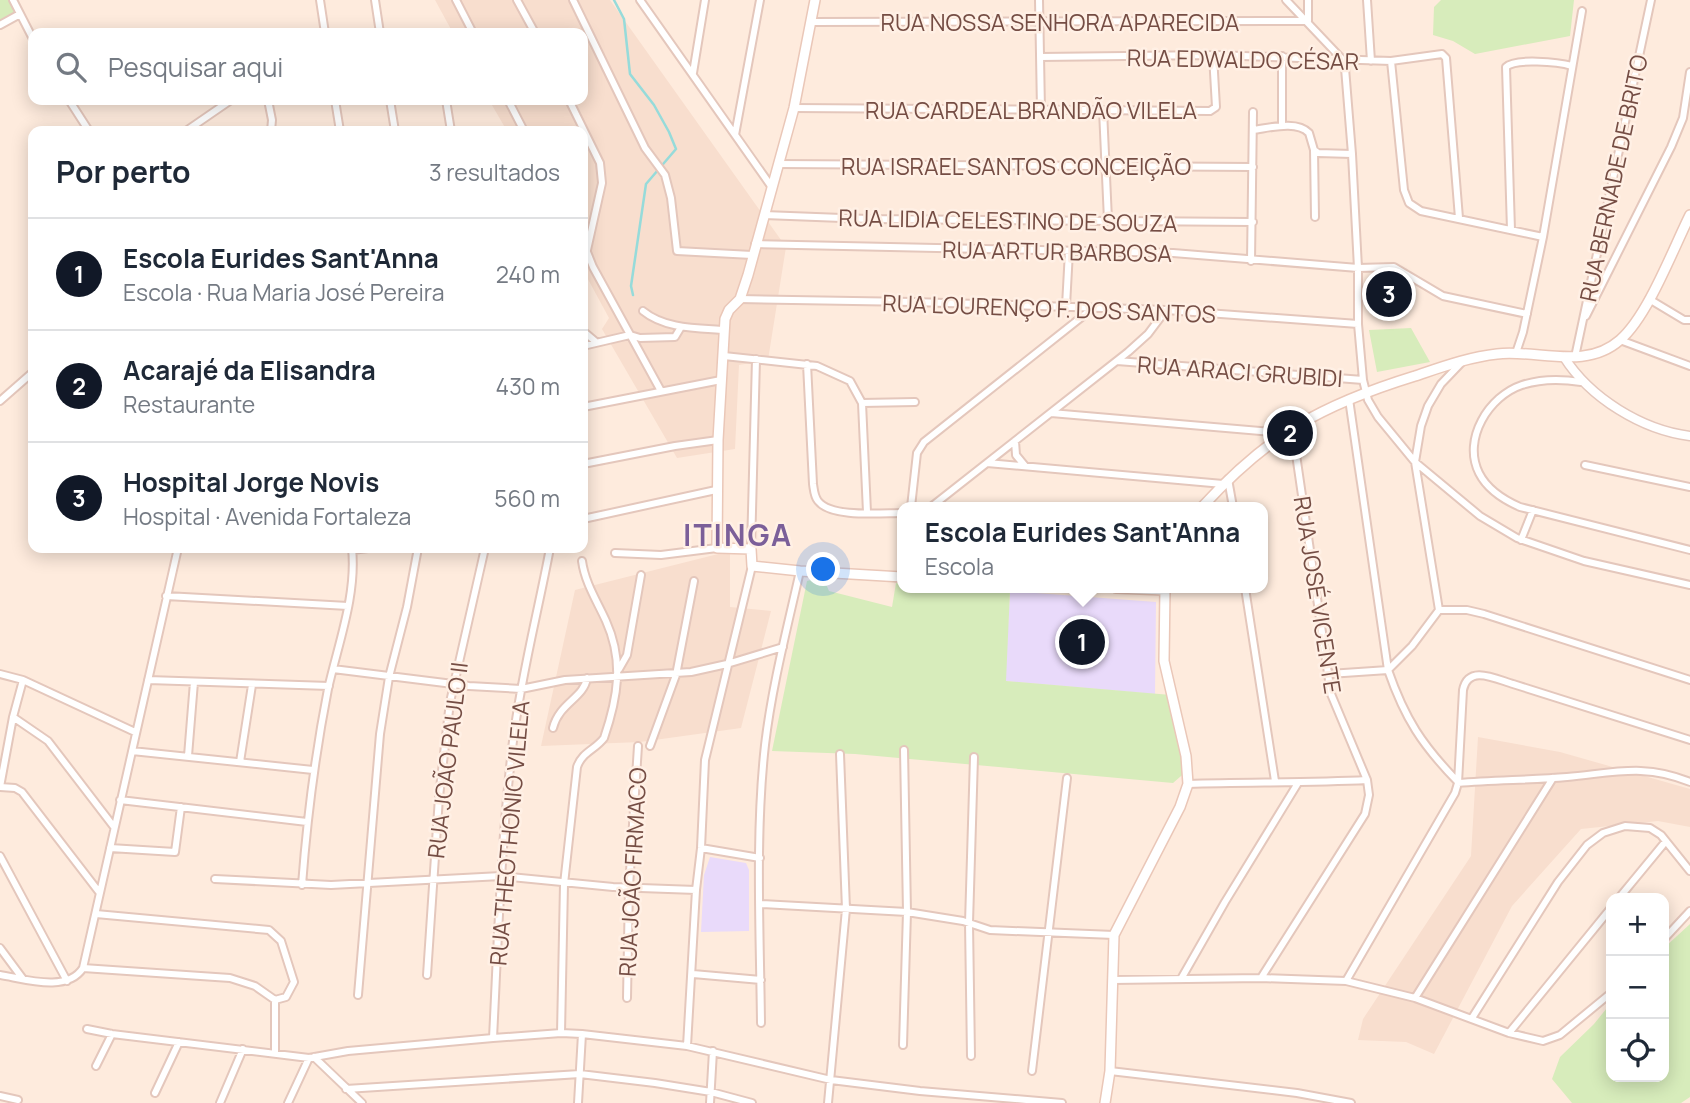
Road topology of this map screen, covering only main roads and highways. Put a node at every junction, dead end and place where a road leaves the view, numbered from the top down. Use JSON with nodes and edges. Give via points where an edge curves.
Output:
{"nodes":[{"id":1,"x":815,"y":0,"type":"edge"},
{"id":2,"x":1690,"y":215,"type":"edge"},
{"id":3,"x":1207,"y":502,"type":"edge"},
{"id":4,"x":897,"y":577,"type":"edge"},
{"id":5,"x":1165,"y":593,"type":"edge"},
{"id":6,"x":1105,"y":1103,"type":"edge"}],
"edges":[{"from":1,"to":4,"type":"main road","via":[[794,108],[764,215],[740,299],[726,314],[717,548],[751,549],[752,566]]},
{"from":2,"to":3,"type":"main road","via":[[1649,299],[1620,340],[1575,357],[1516,353],[1463,361],[1365,392],[1288,430]]},
{"from":5,"to":6,"type":"main road","via":[[1164,661],[1188,784],[1114,935]]}]}
